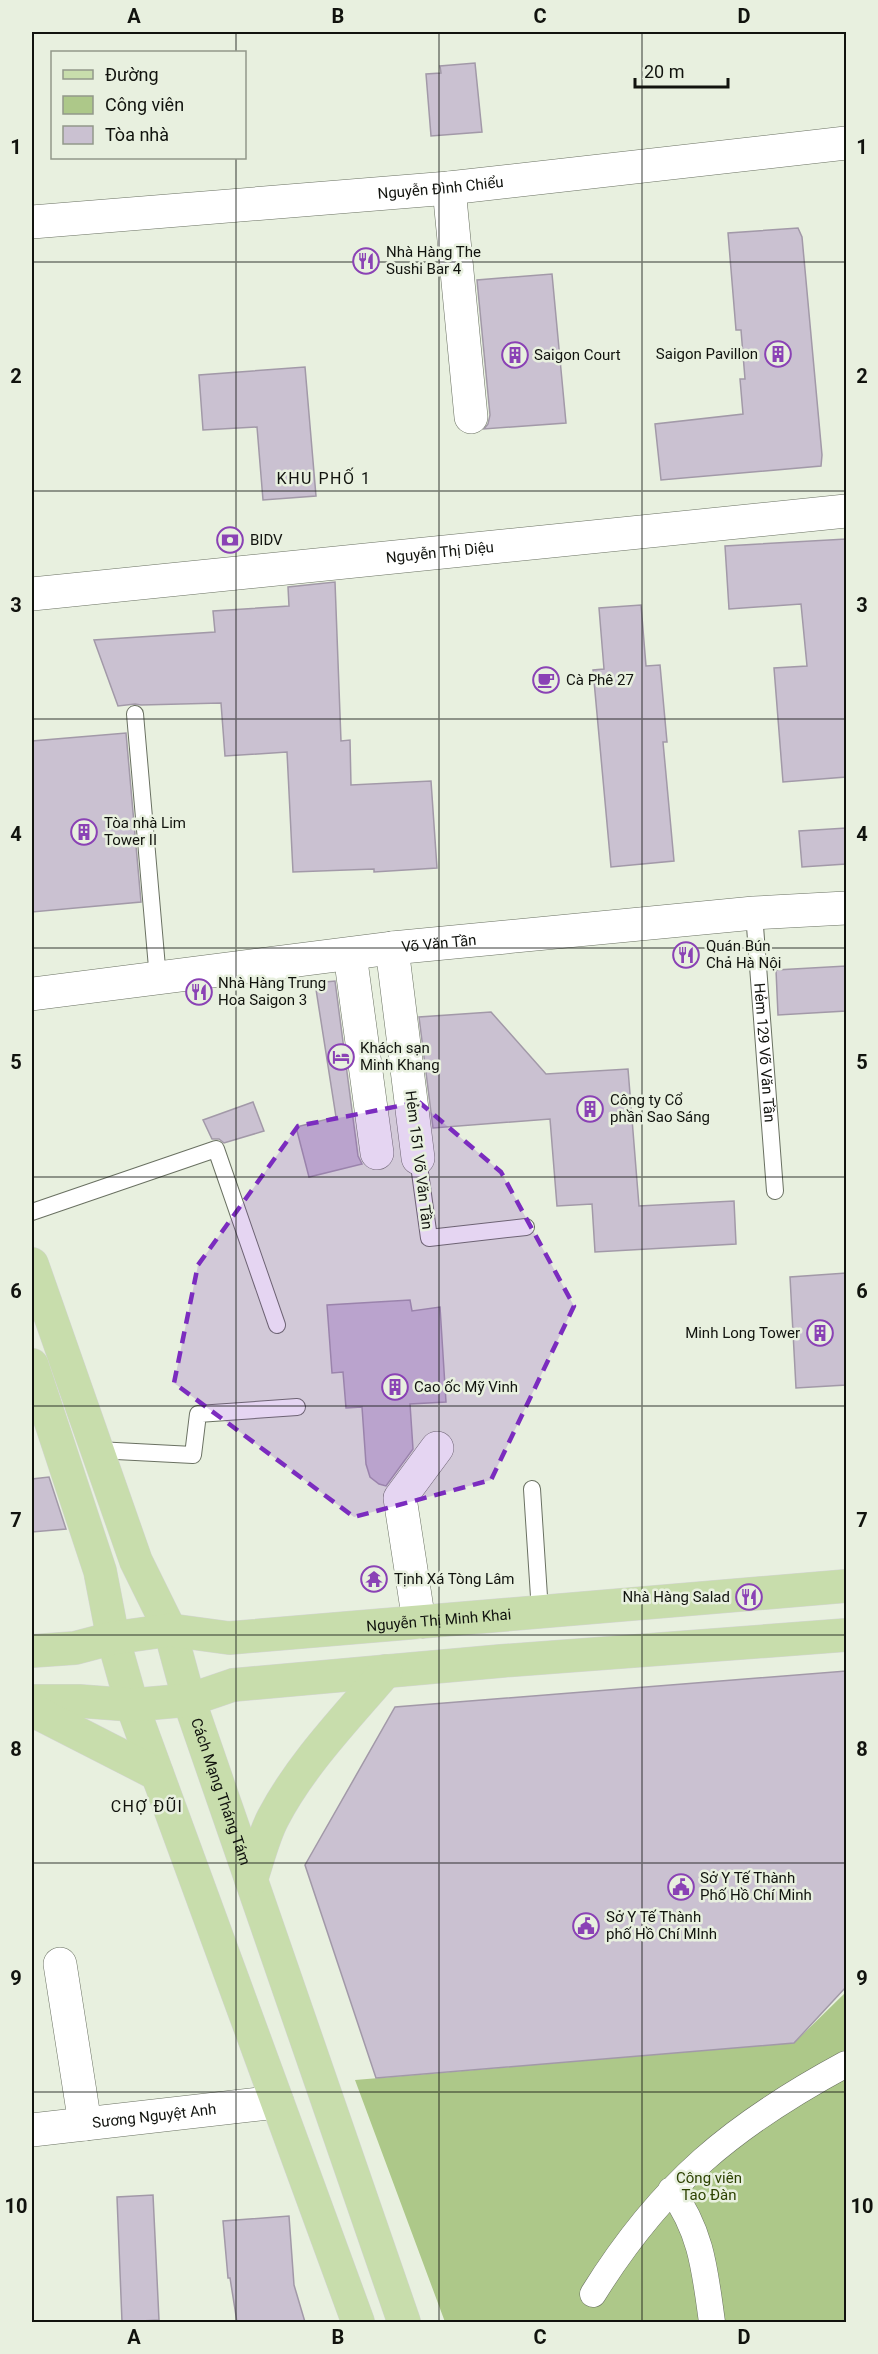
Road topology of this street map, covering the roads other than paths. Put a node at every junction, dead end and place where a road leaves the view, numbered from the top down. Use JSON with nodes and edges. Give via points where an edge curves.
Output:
{"nodes":[{"id":1,"x":846,"y":143,"type":"edge"},
{"id":2,"x":449,"y":188,"type":"junction"},
{"id":3,"x":32,"y":222,"type":"edge"},
{"id":4,"x":471,"y":417,"type":"dead end"},
{"id":5,"x":846,"y":511,"type":"edge"},
{"id":6,"x":32,"y":594,"type":"edge"},
{"id":7,"x":135,"y":714,"type":"dead end"},
{"id":8,"x":846,"y":908,"type":"edge"},
{"id":9,"x":754,"y":913,"type":"junction"},
{"id":10,"x":392,"y":948,"type":"junction"},
{"id":11,"x":350,"y":954,"type":"junction"},
{"id":12,"x":158,"y":979,"type":"junction"},
{"id":13,"x":32,"y":994,"type":"edge"},
{"id":14,"x":376,"y":1153,"type":"dead end"},
{"id":15,"x":418,"y":1158,"type":"joint"},
{"id":16,"x":775,"y":1191,"type":"dead end"},
{"id":17,"x":32,"y":1212,"type":"edge"},
{"id":18,"x":526,"y":1227,"type":"dead end"},
{"id":19,"x":32,"y":1264,"type":"edge"},
{"id":20,"x":277,"y":1325,"type":"dead end"},
{"id":21,"x":32,"y":1365,"type":"edge"},
{"id":22,"x":297,"y":1407,"type":"dead end"},
{"id":23,"x":437,"y":1448,"type":"dead end"},
{"id":24,"x":97,"y":1450,"type":"junction"},
{"id":25,"x":532,"y":1489,"type":"dead end"},
{"id":26,"x":846,"y":1586,"type":"edge"},
{"id":27,"x":540,"y":1612,"type":"junction"},
{"id":28,"x":419,"y":1622,"type":"junction"},
{"id":29,"x":170,"y":1629,"type":"junction"},
{"id":30,"x":846,"y":1635,"type":"edge"},
{"id":31,"x":112,"y":1638,"type":"junction"},
{"id":32,"x":32,"y":1651,"type":"edge"},
{"id":33,"x":386,"y":1671,"type":"junction"},
{"id":34,"x":189,"y":1700,"type":"junction"},
{"id":35,"x":32,"y":1701,"type":"edge"},
{"id":36,"x":132,"y":1705,"type":"junction"},
{"id":37,"x":32,"y":1710,"type":"edge"},
{"id":38,"x":157,"y":1774,"type":"junction"},
{"id":39,"x":251,"y":1880,"type":"junction"},
{"id":40,"x":60,"y":1964,"type":"dead end"},
{"id":41,"x":846,"y":2064,"type":"edge"},
{"id":42,"x":277,"y":2102,"type":"junction"},
{"id":43,"x":85,"y":2124,"type":"junction"},
{"id":44,"x":32,"y":2130,"type":"edge"},
{"id":45,"x":670,"y":2190,"type":"junction"},
{"id":46,"x":593,"y":2294,"type":"dead end"},
{"id":47,"x":358,"y":2322,"type":"edge"},
{"id":48,"x":404,"y":2322,"type":"edge"},
{"id":49,"x":712,"y":2322,"type":"edge"}],
"edges":[{"from":1,"to":2,"type":"street","name":"Nguyễn Đình Chiểu"},
{"from":2,"to":3,"type":"street","name":"Nguyễn Đình Chiểu"},
{"from":2,"to":4,"type":"street"},
{"from":5,"to":6,"type":"street","name":"Nguyễn Thị Diệu"},
{"from":7,"to":12,"type":"lane"},
{"from":8,"to":9,"type":"street","name":"Võ Văn Tần"},
{"from":9,"to":10,"type":"street","name":"Võ Văn Tần"},
{"from":9,"to":16,"type":"lane","name":"Hẻm 129 Võ Văn Tần"},
{"from":10,"to":11,"type":"street","name":"Võ Văn Tần"},
{"from":10,"to":15,"type":"street","name":"Hẻm 151 Võ Văn Tần"},
{"from":11,"to":12,"type":"street","name":"Võ Văn Tần"},
{"from":11,"to":14,"type":"street"},
{"from":12,"to":13,"type":"street","name":"Võ Văn Tần"},
{"from":15,"to":18,"type":"lane","name":"Hẻm 151 Võ Văn Tần","via":[[429,1238]]},
{"from":17,"to":20,"type":"lane","via":[[216,1149]]},
{"from":19,"to":24,"type":"main road","name":"Cách Mạng Tháng Tám"},
{"from":21,"to":31,"type":"main road","via":[[100,1571]]},
{"from":22,"to":24,"type":"lane","via":[[198,1414],[193,1455]]},
{"from":23,"to":28,"type":"street","via":[[400,1498]]},
{"from":24,"to":29,"type":"main road","name":"Cách Mạng Tháng Tám","via":[[136,1561]]},
{"from":25,"to":27,"type":"lane"},
{"from":26,"to":27,"type":"main road","name":"Nguyễn Thị Minh Khai"},
{"from":27,"to":28,"type":"main road","name":"Nguyễn Thị Minh Khai"},
{"from":28,"to":29,"type":"main road","name":"Nguyễn Thị Minh Khai","via":[[229,1638]]},
{"from":29,"to":31,"type":"main road","name":"Nguyễn Thị Minh Khai"},
{"from":29,"to":34,"type":"main road","name":"Cách Mạng Tháng Tám"},
{"from":30,"to":33,"type":"main road"},
{"from":31,"to":32,"type":"main road","name":"Nguyễn Thị Minh Khai","via":[[75,1648]]},
{"from":31,"to":36,"type":"main road"},
{"from":33,"to":34,"type":"main road","via":[[233,1685]]},
{"from":33,"to":39,"type":"main road","via":[[298,1778],[273,1819]]},
{"from":34,"to":36,"type":"main road"},
{"from":34,"to":39,"type":"main road","name":"Cách Mạng Tháng Tám"},
{"from":35,"to":36,"type":"main road"},
{"from":36,"to":38,"type":"main road"},
{"from":37,"to":38,"type":"main road"},
{"from":38,"to":42,"type":"main road"},
{"from":39,"to":48,"type":"main road","name":"Cách Mạng Tháng Tám"},
{"from":40,"to":43,"type":"street"},
{"from":41,"to":45,"type":"street","via":[[732,2135]]},
{"from":42,"to":43,"type":"street","name":"Sương Nguyệt Anh"},
{"from":42,"to":47,"type":"main road"},
{"from":43,"to":44,"type":"street","name":"Sương Nguyệt Anh"},
{"from":45,"to":46,"type":"street","via":[[616,2257]]},
{"from":45,"to":49,"type":"street","via":[[691,2221],[700,2245]]}]}
